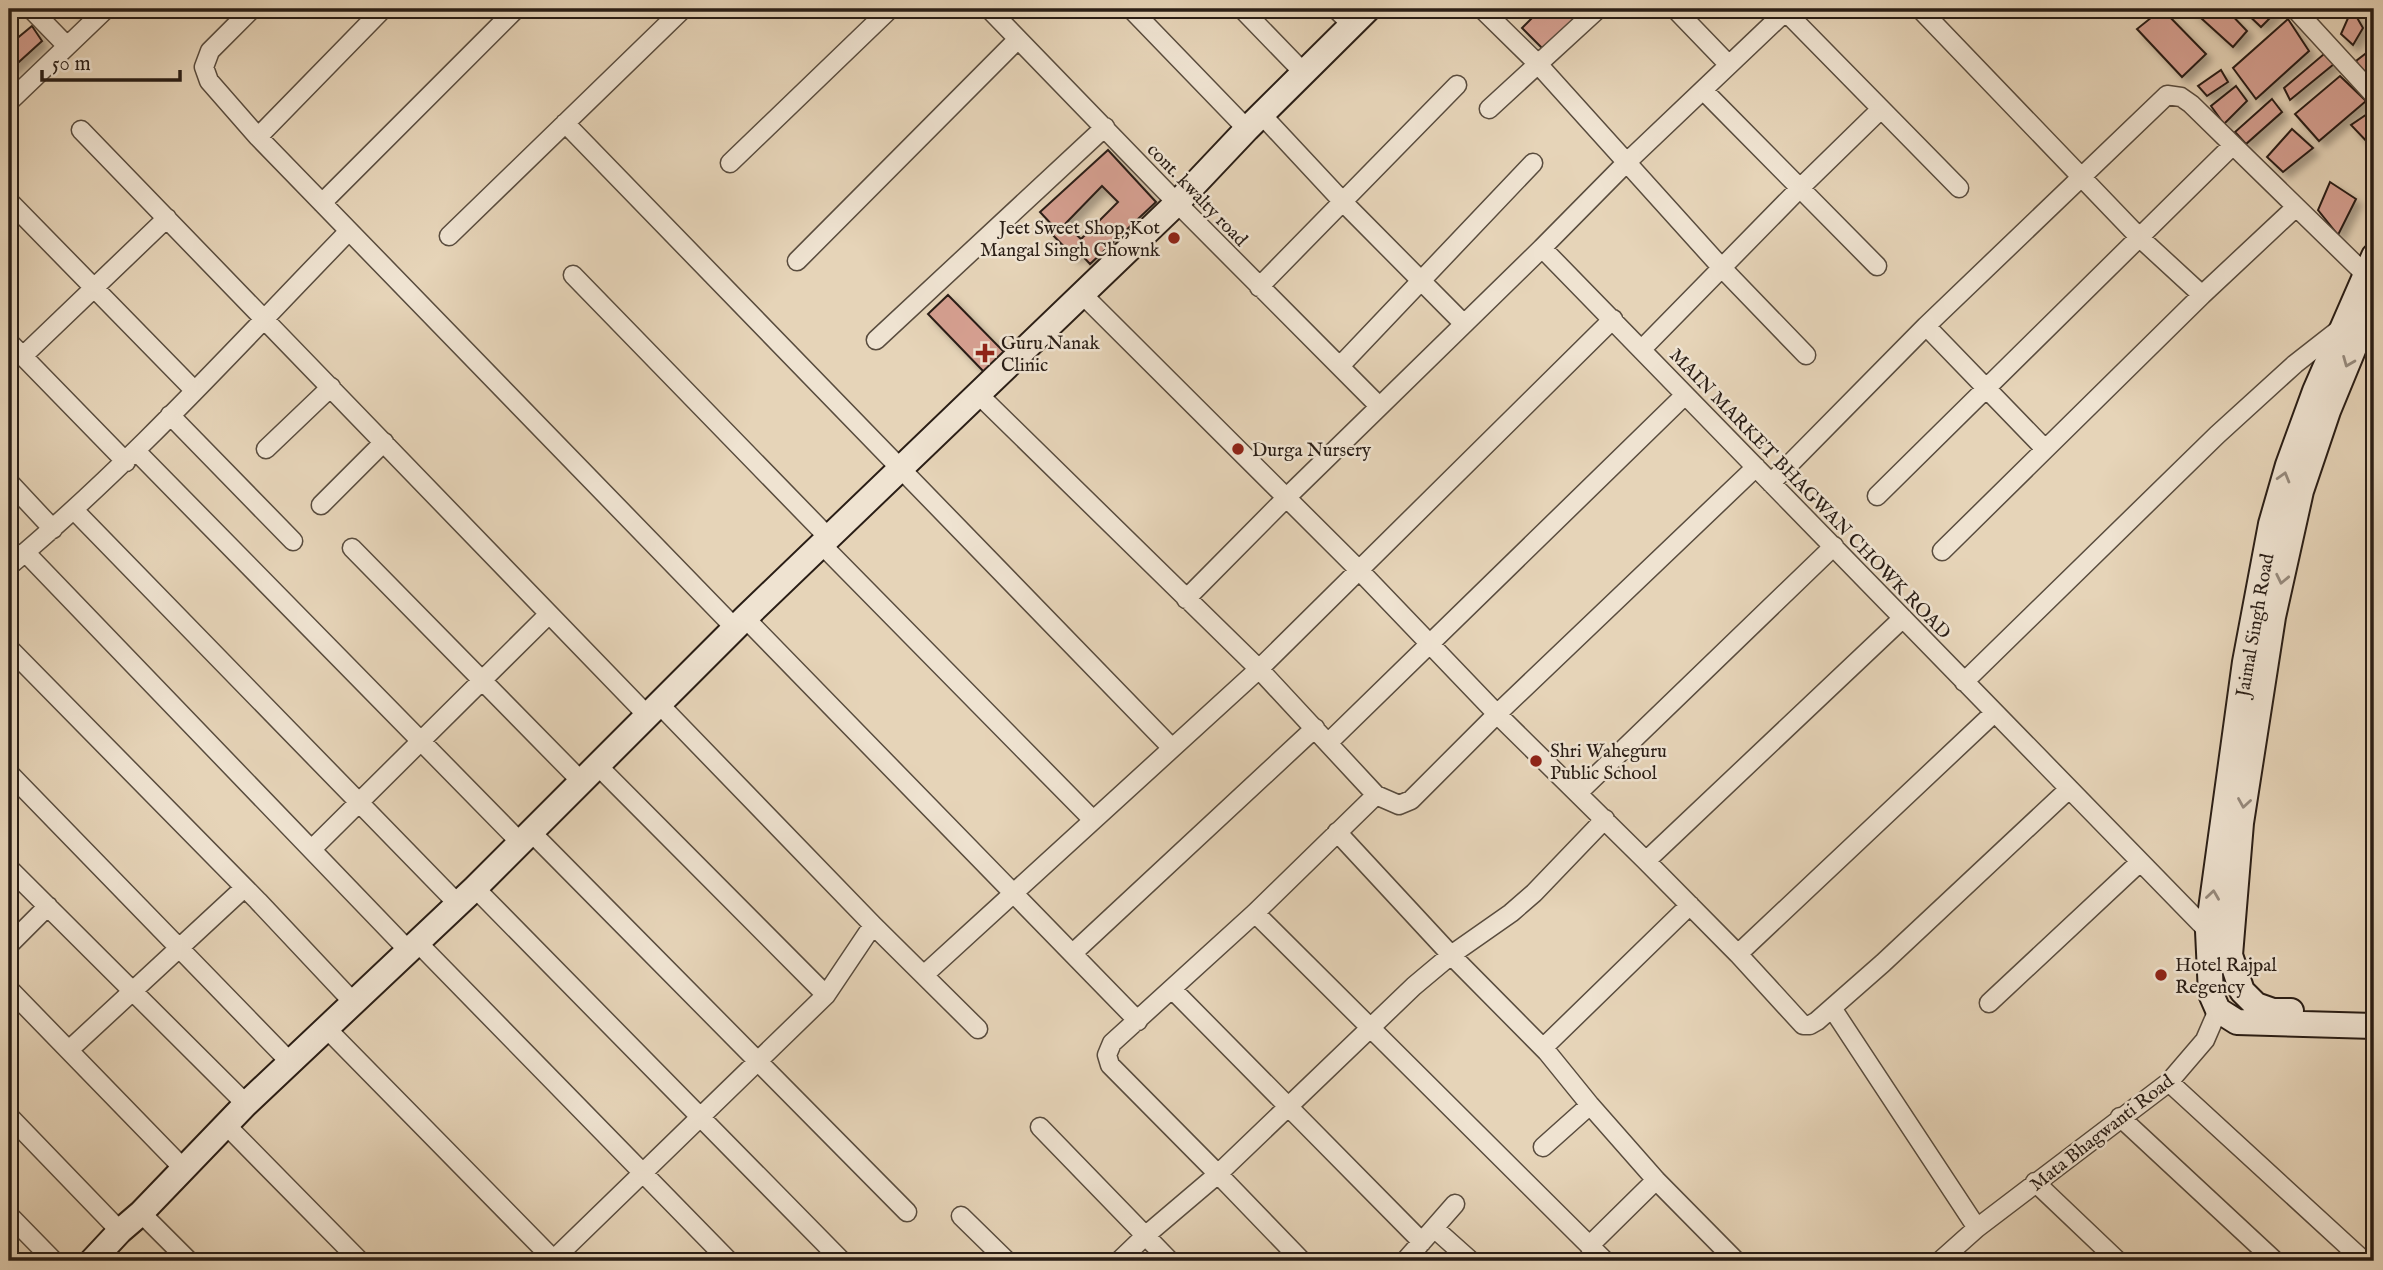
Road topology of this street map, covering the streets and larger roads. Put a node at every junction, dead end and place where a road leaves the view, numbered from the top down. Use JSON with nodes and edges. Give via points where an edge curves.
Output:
{"nodes":[{"id":1,"x":31,"y":9,"type":"edge"},
{"id":2,"x":106,"y":9,"type":"edge"},
{"id":3,"x":252,"y":9,"type":"edge"},
{"id":4,"x":383,"y":9,"type":"edge"},
{"id":5,"x":516,"y":9,"type":"edge"},
{"id":6,"x":683,"y":9,"type":"edge"},
{"id":7,"x":890,"y":9,"type":"edge"},
{"id":8,"x":989,"y":9,"type":"edge"},
{"id":9,"x":1130,"y":9,"type":"edge"},
{"id":10,"x":1242,"y":9,"type":"edge"},
{"id":11,"x":1482,"y":9,"type":"edge"},
{"id":12,"x":1598,"y":9,"type":"edge"},
{"id":13,"x":1675,"y":9,"type":"edge"},
{"id":14,"x":1920,"y":9,"type":"edge"},
{"id":15,"x":2295,"y":9,"type":"edge"},
{"id":16,"x":1787,"y":10,"type":"edge"},
{"id":17,"x":1352,"y":14,"type":"edge"},
{"id":18,"x":1018,"y":39,"type":"junction"},
{"id":19,"x":67,"y":46,"type":"junction"},
{"id":20,"x":1537,"y":63,"type":"junction"},
{"id":21,"x":1729,"y":65,"type":"junction"},
{"id":22,"x":1304,"y":73,"type":"junction"},
{"id":23,"x":1457,"y":85,"type":"dead end"},
{"id":24,"x":1703,"y":90,"type":"junction"},
{"id":25,"x":2374,"y":95,"type":"edge"},
{"id":26,"x":9,"y":103,"type":"edge"},
{"id":27,"x":1489,"y":109,"type":"dead end"},
{"id":28,"x":1881,"y":109,"type":"junction"},
{"id":29,"x":1254,"y":122,"type":"junction"},
{"id":30,"x":565,"y":123,"type":"junction"},
{"id":31,"x":1105,"y":127,"type":"junction"},
{"id":32,"x":81,"y":130,"type":"dead end"},
{"id":33,"x":258,"y":137,"type":"junction"},
{"id":34,"x":2232,"y":146,"type":"junction"},
{"id":35,"x":730,"y":163,"type":"dead end"},
{"id":36,"x":1533,"y":163,"type":"dead end"},
{"id":37,"x":1626,"y":163,"type":"junction"},
{"id":38,"x":2081,"y":176,"type":"junction"},
{"id":39,"x":1959,"y":188,"type":"dead end"},
{"id":40,"x":1799,"y":189,"type":"junction"},
{"id":41,"x":9,"y":201,"type":"edge"},
{"id":42,"x":322,"y":203,"type":"junction"},
{"id":43,"x":1177,"y":203,"type":"junction"},
{"id":44,"x":1344,"y":203,"type":"junction"},
{"id":45,"x":2296,"y":207,"type":"junction"},
{"id":46,"x":167,"y":218,"type":"junction"},
{"id":47,"x":349,"y":231,"type":"junction"},
{"id":48,"x":449,"y":236,"type":"dead end"},
{"id":49,"x":2139,"y":237,"type":"junction"},
{"id":50,"x":1542,"y":248,"type":"junction"},
{"id":51,"x":797,"y":261,"type":"dead end"},
{"id":52,"x":2370,"y":265,"type":"edge"},
{"id":53,"x":1877,"y":266,"type":"dead end"},
{"id":54,"x":1721,"y":267,"type":"junction"},
{"id":55,"x":573,"y":275,"type":"dead end"},
{"id":56,"x":1422,"y":280,"type":"junction"},
{"id":57,"x":1259,"y":287,"type":"junction"},
{"id":58,"x":94,"y":289,"type":"junction"},
{"id":59,"x":1082,"y":294,"type":"junction"},
{"id":60,"x":2202,"y":295,"type":"junction"},
{"id":61,"x":2374,"y":299,"type":"edge"},
{"id":62,"x":264,"y":318,"type":"junction"},
{"id":63,"x":1614,"y":319,"type":"junction"},
{"id":64,"x":1464,"y":324,"type":"junction"},
{"id":65,"x":1926,"y":326,"type":"junction"},
{"id":66,"x":2344,"y":326,"type":"junction"},
{"id":67,"x":876,"y":340,"type":"dead end"},
{"id":68,"x":9,"y":342,"type":"edge"},
{"id":69,"x":1642,"y":349,"type":"junction"},
{"id":70,"x":1806,"y":355,"type":"dead end"},
{"id":71,"x":23,"y":356,"type":"junction"},
{"id":72,"x":1340,"y":366,"type":"junction"},
{"id":73,"x":331,"y":387,"type":"junction"},
{"id":74,"x":1986,"y":388,"type":"junction"},
{"id":75,"x":194,"y":390,"type":"junction"},
{"id":76,"x":978,"y":394,"type":"junction"},
{"id":77,"x":1685,"y":395,"type":"junction"},
{"id":78,"x":1379,"y":406,"type":"junction"},
{"id":79,"x":170,"y":415,"type":"junction"},
{"id":80,"x":383,"y":442,"type":"junction"},
{"id":81,"x":266,"y":449,"type":"dead end"},
{"id":82,"x":2045,"y":449,"type":"junction"},
{"id":83,"x":131,"y":456,"type":"junction"},
{"id":84,"x":1756,"y":467,"type":"junction"},
{"id":85,"x":902,"y":468,"type":"junction"},
{"id":86,"x":9,"y":482,"type":"edge"},
{"id":87,"x":1771,"y":482,"type":"junction"},
{"id":88,"x":1877,"y":496,"type":"dead end"},
{"id":89,"x":1287,"y":497,"type":"junction"},
{"id":90,"x":321,"y":505,"type":"dead end"},
{"id":91,"x":74,"y":510,"type":"junction"},
{"id":92,"x":53,"y":529,"type":"junction"},
{"id":93,"x":293,"y":541,"type":"dead end"},
{"id":94,"x":825,"y":542,"type":"junction"},
{"id":95,"x":1833,"y":546,"type":"junction"},
{"id":96,"x":352,"y":548,"type":"dead end"},
{"id":97,"x":1942,"y":551,"type":"dead end"},
{"id":98,"x":25,"y":552,"type":"junction"},
{"id":99,"x":9,"y":566,"type":"edge"},
{"id":100,"x":1358,"y":569,"type":"junction"},
{"id":101,"x":1186,"y":599,"type":"junction"},
{"id":102,"x":549,"y":614,"type":"junction"},
{"id":103,"x":1903,"y":618,"type":"junction"},
{"id":104,"x":740,"y":623,"type":"junction"},
{"id":105,"x":1429,"y":645,"type":"junction"},
{"id":106,"x":9,"y":648,"type":"edge"},
{"id":107,"x":1259,"y":669,"type":"junction"},
{"id":108,"x":482,"y":680,"type":"junction"},
{"id":109,"x":1964,"y":682,"type":"junction"},
{"id":110,"x":653,"y":709,"type":"junction"},
{"id":111,"x":1994,"y":712,"type":"junction"},
{"id":112,"x":1497,"y":713,"type":"junction"},
{"id":113,"x":1315,"y":728,"type":"junction"},
{"id":114,"x":422,"y":740,"type":"junction"},
{"id":115,"x":1329,"y":742,"type":"junction"},
{"id":116,"x":1172,"y":748,"type":"junction"},
{"id":117,"x":9,"y":773,"type":"edge"},
{"id":118,"x":589,"y":773,"type":"junction"},
{"id":119,"x":2069,"y":789,"type":"junction"},
{"id":120,"x":1578,"y":793,"type":"junction"},
{"id":121,"x":1377,"y":795,"type":"junction"},
{"id":122,"x":360,"y":801,"type":"junction"},
{"id":123,"x":1605,"y":819,"type":"junction"},
{"id":124,"x":1093,"y":820,"type":"junction"},
{"id":125,"x":1336,"y":832,"type":"junction"},
{"id":126,"x":526,"y":837,"type":"junction"},
{"id":127,"x":312,"y":849,"type":"junction"},
{"id":128,"x":1646,"y":861,"type":"junction"},
{"id":129,"x":2140,"y":862,"type":"junction"},
{"id":130,"x":9,"y":868,"type":"edge"},
{"id":131,"x":244,"y":888,"type":"junction"},
{"id":132,"x":1013,"y":892,"type":"junction"},
{"id":133,"x":467,"y":896,"type":"junction"},
{"id":134,"x":1690,"y":905,"type":"junction"},
{"id":135,"x":48,"y":906,"type":"junction"},
{"id":136,"x":1255,"y":913,"type":"junction"},
{"id":137,"x":873,"y":925,"type":"junction"},
{"id":138,"x":2208,"y":931,"type":"junction"},
{"id":139,"x":9,"y":945,"type":"edge"},
{"id":140,"x":179,"y":947,"type":"junction"},
{"id":141,"x":413,"y":947,"type":"junction"},
{"id":142,"x":1073,"y":953,"type":"junction"},
{"id":143,"x":1738,"y":954,"type":"junction"},
{"id":144,"x":1451,"y":955,"type":"junction"},
{"id":145,"x":925,"y":974,"type":"junction"},
{"id":146,"x":9,"y":989,"type":"edge"},
{"id":147,"x":1172,"y":989,"type":"junction"},
{"id":148,"x":132,"y":990,"type":"junction"},
{"id":149,"x":826,"y":995,"type":"junction"},
{"id":150,"x":354,"y":1003,"type":"junction"},
{"id":151,"x":1989,"y":1003,"type":"dead end"},
{"id":152,"x":1832,"y":1008,"type":"junction"},
{"id":153,"x":2218,"y":1010,"type":"junction"},
{"id":154,"x":2374,"y":1010,"type":"edge"},
{"id":155,"x":1138,"y":1021,"type":"junction"},
{"id":156,"x":2374,"y":1026,"type":"edge"},
{"id":157,"x":326,"y":1028,"type":"junction"},
{"id":158,"x":1371,"y":1028,"type":"junction"},
{"id":159,"x":978,"y":1029,"type":"dead end"},
{"id":160,"x":1543,"y":1048,"type":"junction"},
{"id":161,"x":69,"y":1050,"type":"junction"},
{"id":162,"x":290,"y":1062,"type":"junction"},
{"id":163,"x":757,"y":1062,"type":"junction"},
{"id":164,"x":2169,"y":1082,"type":"junction"},
{"id":165,"x":246,"y":1104,"type":"junction"},
{"id":166,"x":1590,"y":1105,"type":"junction"},
{"id":167,"x":1286,"y":1106,"type":"junction"},
{"id":168,"x":9,"y":1116,"type":"edge"},
{"id":169,"x":699,"y":1117,"type":"junction"},
{"id":170,"x":2120,"y":1117,"type":"junction"},
{"id":171,"x":226,"y":1125,"type":"junction"},
{"id":172,"x":1040,"y":1127,"type":"dead end"},
{"id":173,"x":1543,"y":1147,"type":"dead end"},
{"id":174,"x":184,"y":1169,"type":"junction"},
{"id":175,"x":643,"y":1173,"type":"junction"},
{"id":176,"x":1218,"y":1174,"type":"junction"},
{"id":177,"x":1657,"y":1181,"type":"junction"},
{"id":178,"x":2035,"y":1182,"type":"junction"},
{"id":179,"x":1455,"y":1204,"type":"dead end"},
{"id":180,"x":907,"y":1212,"type":"dead end"},
{"id":181,"x":141,"y":1213,"type":"junction"},
{"id":182,"x":9,"y":1215,"type":"edge"},
{"id":183,"x":961,"y":1216,"type":"dead end"},
{"id":184,"x":1977,"y":1228,"type":"junction"},
{"id":185,"x":120,"y":1231,"type":"junction"},
{"id":186,"x":1428,"y":1235,"type":"junction"},
{"id":187,"x":1145,"y":1236,"type":"junction"},
{"id":188,"x":1588,"y":1246,"type":"junction"},
{"id":189,"x":54,"y":1261,"type":"edge"},
{"id":190,"x":92,"y":1261,"type":"edge"},
{"id":191,"x":189,"y":1261,"type":"edge"},
{"id":192,"x":360,"y":1261,"type":"edge"},
{"id":193,"x":554,"y":1261,"type":"edge"},
{"id":194,"x":729,"y":1261,"type":"edge"},
{"id":195,"x":842,"y":1261,"type":"edge"},
{"id":196,"x":1007,"y":1261,"type":"edge"},
{"id":197,"x":1119,"y":1261,"type":"edge"},
{"id":198,"x":1170,"y":1261,"type":"edge"},
{"id":199,"x":1302,"y":1261,"type":"edge"},
{"id":200,"x":1405,"y":1261,"type":"edge"},
{"id":201,"x":1471,"y":1261,"type":"edge"},
{"id":202,"x":1605,"y":1261,"type":"edge"},
{"id":203,"x":1737,"y":1261,"type":"edge"},
{"id":204,"x":1940,"y":1261,"type":"edge"},
{"id":205,"x":2118,"y":1261,"type":"edge"},
{"id":206,"x":2275,"y":1261,"type":"edge"},
{"id":207,"x":2364,"y":1261,"type":"edge"}],
"edges":[{"from":1,"to":19,"type":"street"},
{"from":2,"to":19,"type":"street"},
{"from":3,"to":33,"type":"street","via":[[210,51],[204,67],[209,81]]},
{"from":4,"to":33,"type":"street"},
{"from":5,"to":42,"type":"street"},
{"from":6,"to":30,"type":"street"},
{"from":7,"to":35,"type":"street"},
{"from":8,"to":18,"type":"street","name":"cont. kwalty road"},
{"from":9,"to":29,"type":"street"},
{"from":10,"to":22,"type":"street"},
{"from":11,"to":20,"type":"street"},
{"from":12,"to":20,"type":"street"},
{"from":13,"to":21,"type":"street"},
{"from":14,"to":38,"type":"street"},
{"from":15,"to":25,"type":"street"},
{"from":16,"to":21,"type":"street"},
{"from":16,"to":28,"type":"street"},
{"from":17,"to":22,"type":"street"},
{"from":18,"to":31,"type":"street","name":"cont. kwalty road"},
{"from":18,"to":51,"type":"street"},
{"from":19,"to":26,"type":"street"},
{"from":20,"to":27,"type":"street"},
{"from":20,"to":37,"type":"street"},
{"from":21,"to":24,"type":"street"},
{"from":22,"to":29,"type":"street"},
{"from":23,"to":44,"type":"street"},
{"from":24,"to":37,"type":"street"},
{"from":24,"to":40,"type":"street"},
{"from":28,"to":39,"type":"street"},
{"from":28,"to":40,"type":"street"},
{"from":29,"to":43,"type":"street"},
{"from":29,"to":44,"type":"street"},
{"from":30,"to":48,"type":"street"},
{"from":30,"to":85,"type":"street"},
{"from":31,"to":43,"type":"street","name":"cont. kwalty road"},
{"from":31,"to":67,"type":"street"},
{"from":32,"to":46,"type":"street"},
{"from":33,"to":42,"type":"street"},
{"from":34,"to":38,"type":"street","via":[[2191,104],[2180,96],[2167,95]]},
{"from":34,"to":45,"type":"street"},
{"from":34,"to":49,"type":"street"},
{"from":36,"to":56,"type":"street"},
{"from":37,"to":50,"type":"street"},
{"from":37,"to":54,"type":"street"},
{"from":38,"to":49,"type":"street"},
{"from":38,"to":65,"type":"street"},
{"from":40,"to":53,"type":"street"},
{"from":40,"to":54,"type":"street"},
{"from":41,"to":58,"type":"street"},
{"from":42,"to":47,"type":"street"},
{"from":43,"to":57,"type":"street","name":"cont. kwalty road"},
{"from":43,"to":59,"type":"street"},
{"from":44,"to":56,"type":"street"},
{"from":44,"to":57,"type":"street"},
{"from":45,"to":52,"type":"street"},
{"from":45,"to":60,"type":"street"},
{"from":46,"to":58,"type":"street"},
{"from":46,"to":62,"type":"street"},
{"from":47,"to":62,"type":"street"},
{"from":47,"to":104,"type":"street"},
{"from":49,"to":60,"type":"street"},
{"from":49,"to":74,"type":"street"},
{"from":50,"to":63,"type":"street","name":"MAIN MARKET BHAGWAN CHOWK ROAD"},
{"from":50,"to":64,"type":"street"},
{"from":52,"to":66,"type":"street","name":"Jaimal Singh Road"},
{"from":54,"to":69,"type":"street"},
{"from":54,"to":70,"type":"street"},
{"from":55,"to":94,"type":"street"},
{"from":56,"to":64,"type":"street"},
{"from":56,"to":72,"type":"street"},
{"from":57,"to":72,"type":"street","name":"cont. kwalty road"},
{"from":58,"to":71,"type":"street"},
{"from":58,"to":75,"type":"street"},
{"from":59,"to":76,"type":"street"},
{"from":59,"to":89,"type":"street"},
{"from":60,"to":82,"type":"street"},
{"from":61,"to":154,"type":"street","one_way":true,"via":[[2301,491],[2284,566],[2241,823],[2230,955],[2242,991],[2256,1005],[2273,1011]]},
{"from":62,"to":73,"type":"street"},
{"from":62,"to":75,"type":"street"},
{"from":63,"to":69,"type":"street","name":"MAIN MARKET BHAGWAN CHOWK ROAD"},
{"from":63,"to":100,"type":"street"},
{"from":64,"to":78,"type":"street"},
{"from":65,"to":74,"type":"street"},
{"from":65,"to":87,"type":"street"},
{"from":66,"to":109,"type":"street","via":[[2217,435]]},
{"from":138,"to":66,"type":"street","name":"Jaimal Singh Road","one_way":true,"via":[[2245,663],[2271,524],[2315,391]]},
{"from":68,"to":71,"type":"street"},
{"from":69,"to":77,"type":"street","name":"MAIN MARKET BHAGWAN CHOWK ROAD"},
{"from":71,"to":83,"type":"street"},
{"from":72,"to":78,"type":"street","name":"cont. kwalty road"},
{"from":73,"to":80,"type":"street"},
{"from":73,"to":81,"type":"street"},
{"from":74,"to":82,"type":"street"},
{"from":74,"to":88,"type":"street"},
{"from":75,"to":79,"type":"street"},
{"from":76,"to":85,"type":"street"},
{"from":76,"to":101,"type":"street"},
{"from":77,"to":84,"type":"street","name":"MAIN MARKET BHAGWAN CHOWK ROAD"},
{"from":77,"to":105,"type":"street"},
{"from":78,"to":89,"type":"street"},
{"from":79,"to":83,"type":"street"},
{"from":79,"to":93,"type":"street"},
{"from":80,"to":90,"type":"street"},
{"from":80,"to":102,"type":"street"},
{"from":82,"to":97,"type":"street"},
{"from":83,"to":91,"type":"street"},
{"from":83,"to":114,"type":"street"},
{"from":84,"to":87,"type":"street","name":"MAIN MARKET BHAGWAN CHOWK ROAD"},
{"from":84,"to":112,"type":"street"},
{"from":85,"to":94,"type":"street"},
{"from":85,"to":116,"type":"street"},
{"from":86,"to":92,"type":"street"},
{"from":87,"to":95,"type":"street","name":"MAIN MARKET BHAGWAN CHOWK ROAD"},
{"from":89,"to":100,"type":"street"},
{"from":89,"to":101,"type":"street"},
{"from":91,"to":92,"type":"street"},
{"from":91,"to":122,"type":"street"},
{"from":92,"to":98,"type":"street"},
{"from":94,"to":104,"type":"street"},
{"from":94,"to":124,"type":"street"},
{"from":95,"to":103,"type":"street","name":"MAIN MARKET BHAGWAN CHOWK ROAD"},
{"from":95,"to":120,"type":"street"},
{"from":96,"to":108,"type":"street"},
{"from":98,"to":99,"type":"street"},
{"from":98,"to":127,"type":"street"},
{"from":100,"to":105,"type":"street"},
{"from":100,"to":107,"type":"street"},
{"from":101,"to":107,"type":"street"},
{"from":102,"to":108,"type":"street"},
{"from":102,"to":110,"type":"street"},
{"from":103,"to":109,"type":"street","name":"MAIN MARKET BHAGWAN CHOWK ROAD"},
{"from":103,"to":128,"type":"street"},
{"from":104,"to":110,"type":"street"},
{"from":104,"to":132,"type":"street"},
{"from":105,"to":112,"type":"street"},
{"from":105,"to":115,"type":"street"},
{"from":106,"to":131,"type":"street"},
{"from":107,"to":113,"type":"street"},
{"from":107,"to":116,"type":"street"},
{"from":108,"to":114,"type":"street"},
{"from":108,"to":118,"type":"street"},
{"from":109,"to":111,"type":"street","name":"MAIN MARKET BHAGWAN CHOWK ROAD"},
{"from":110,"to":118,"type":"street"},
{"from":110,"to":137,"type":"street"},
{"from":111,"to":119,"type":"street","name":"MAIN MARKET BHAGWAN CHOWK ROAD"},
{"from":111,"to":143,"type":"street"},
{"from":112,"to":120,"type":"street"},
{"from":112,"to":121,"type":"street","via":[[1411,800],[1399,806]]},
{"from":113,"to":115,"type":"street"},
{"from":113,"to":142,"type":"street"},
{"from":114,"to":122,"type":"street"},
{"from":114,"to":126,"type":"street"},
{"from":115,"to":121,"type":"street"},
{"from":116,"to":124,"type":"street"},
{"from":117,"to":140,"type":"street"},
{"from":118,"to":126,"type":"street"},
{"from":118,"to":149,"type":"street"},
{"from":119,"to":129,"type":"street","name":"MAIN MARKET BHAGWAN CHOWK ROAD"},
{"from":119,"to":152,"type":"street"},
{"from":120,"to":123,"type":"street"},
{"from":121,"to":125,"type":"street"},
{"from":122,"to":127,"type":"street"},
{"from":122,"to":133,"type":"street"},
{"from":123,"to":128,"type":"street"},
{"from":123,"to":144,"type":"street","via":[[1511,913]]},
{"from":124,"to":132,"type":"street"},
{"from":125,"to":136,"type":"street"},
{"from":125,"to":144,"type":"street"},
{"from":126,"to":133,"type":"street"},
{"from":126,"to":163,"type":"street"},
{"from":127,"to":141,"type":"street"},
{"from":128,"to":134,"type":"street"},
{"from":129,"to":138,"type":"street","name":"MAIN MARKET BHAGWAN CHOWK ROAD"},
{"from":129,"to":151,"type":"street"},
{"from":130,"to":135,"type":"street"},
{"from":131,"to":140,"type":"street"},
{"from":131,"to":150,"type":"street"},
{"from":132,"to":142,"type":"street"},
{"from":132,"to":145,"type":"street"},
{"from":133,"to":141,"type":"street"},
{"from":133,"to":169,"type":"street"},
{"from":134,"to":143,"type":"street"},
{"from":134,"to":160,"type":"street"},
{"from":135,"to":139,"type":"street"},
{"from":135,"to":148,"type":"street"},
{"from":136,"to":147,"type":"street"},
{"from":136,"to":158,"type":"street"},
{"from":137,"to":145,"type":"street"},
{"from":137,"to":149,"type":"street"},
{"from":138,"to":153,"type":"street","name":"Jaimal Singh Road","via":[[2211,994]]},
{"from":140,"to":148,"type":"street"},
{"from":140,"to":162,"type":"street"},
{"from":141,"to":150,"type":"street"},
{"from":141,"to":175,"type":"street"},
{"from":142,"to":155,"type":"street"},
{"from":143,"to":152,"type":"street","via":[[1803,1026],[1810,1026]]},
{"from":144,"to":158,"type":"street"},
{"from":144,"to":160,"type":"street"},
{"from":145,"to":159,"type":"street"},
{"from":146,"to":161,"type":"street"},
{"from":147,"to":155,"type":"street"},
{"from":147,"to":167,"type":"street"},
{"from":148,"to":161,"type":"street"},
{"from":148,"to":165,"type":"street"},
{"from":149,"to":163,"type":"street"},
{"from":150,"to":157,"type":"street"},
{"from":152,"to":184,"type":"street"},
{"from":153,"to":156,"type":"street","via":[[2237,1021]]},
{"from":153,"to":164,"type":"street","name":"Mata Bhagwanti Road","via":[[2205,1040]]},
{"from":155,"to":176,"type":"street","via":[[1112,1043],[1107,1055],[1110,1065]]},
{"from":157,"to":162,"type":"street"},
{"from":157,"to":193,"type":"street"},
{"from":158,"to":167,"type":"street"},
{"from":158,"to":188,"type":"street"},
{"from":160,"to":166,"type":"street"},
{"from":161,"to":174,"type":"street"},
{"from":162,"to":165,"type":"street"},
{"from":163,"to":169,"type":"street"},
{"from":163,"to":180,"type":"street"},
{"from":164,"to":170,"type":"street","name":"Mata Bhagwanti Road"},
{"from":164,"to":207,"type":"street"},
{"from":165,"to":171,"type":"street"},
{"from":166,"to":173,"type":"street"},
{"from":166,"to":177,"type":"street"},
{"from":167,"to":176,"type":"street"},
{"from":167,"to":186,"type":"street"},
{"from":168,"to":185,"type":"street"},
{"from":169,"to":175,"type":"street"},
{"from":169,"to":195,"type":"street"},
{"from":170,"to":178,"type":"street","name":"Mata Bhagwanti Road"},
{"from":170,"to":206,"type":"street"},
{"from":171,"to":174,"type":"street"},
{"from":171,"to":192,"type":"street"},
{"from":172,"to":187,"type":"street"},
{"from":174,"to":181,"type":"street"},
{"from":175,"to":193,"type":"street"},
{"from":175,"to":194,"type":"street"},
{"from":176,"to":187,"type":"street"},
{"from":176,"to":199,"type":"street"},
{"from":177,"to":188,"type":"street"},
{"from":177,"to":203,"type":"street"},
{"from":178,"to":184,"type":"street","name":"Mata Bhagwanti Road"},
{"from":178,"to":205,"type":"street"},
{"from":179,"to":186,"type":"street"},
{"from":181,"to":185,"type":"street"},
{"from":181,"to":191,"type":"street"},
{"from":182,"to":189,"type":"street"},
{"from":183,"to":196,"type":"street"},
{"from":184,"to":204,"type":"street","name":"Mata Bhagwanti Road"},
{"from":185,"to":190,"type":"street"},
{"from":186,"to":200,"type":"street"},
{"from":186,"to":201,"type":"street"},
{"from":187,"to":197,"type":"street"},
{"from":187,"to":198,"type":"street"},
{"from":188,"to":202,"type":"street"}]}
